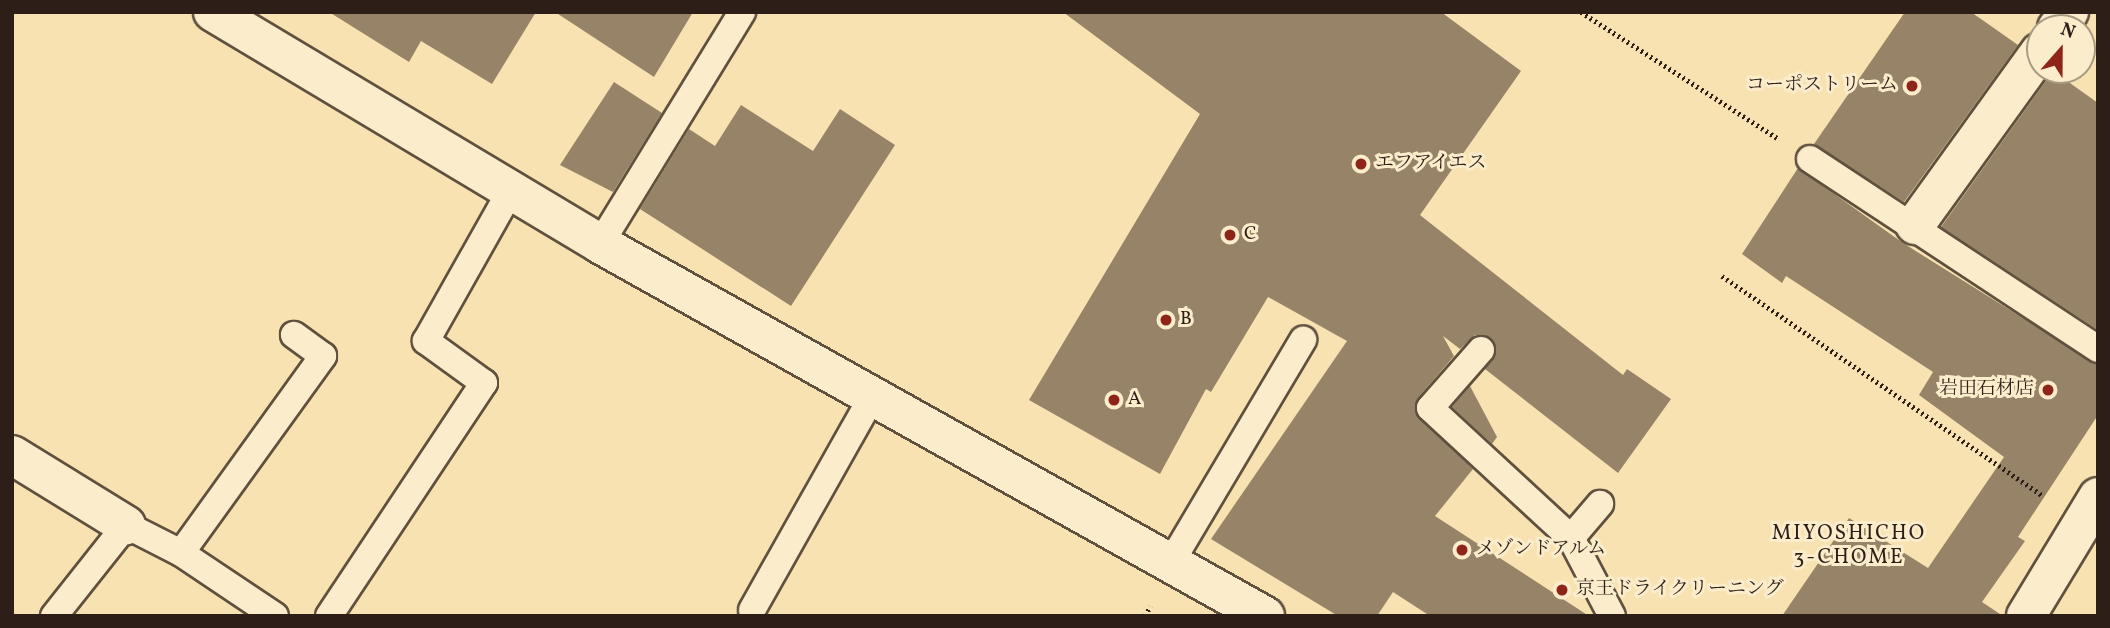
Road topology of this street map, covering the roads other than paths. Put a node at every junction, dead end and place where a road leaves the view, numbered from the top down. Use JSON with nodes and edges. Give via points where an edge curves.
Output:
{"nodes":[{"id":1,"x":213,"y":12,"type":"edge"},
{"id":2,"x":742,"y":12,"type":"edge"},
{"id":3,"x":2026,"y":71,"type":"edge"},
{"id":4,"x":1810,"y":159,"type":"road end"},
{"id":5,"x":510,"y":192,"type":"junction"},
{"id":6,"x":1915,"y":225,"type":"junction"},
{"id":7,"x":600,"y":244,"type":"junction"},
{"id":8,"x":294,"y":335,"type":"dead end"},
{"id":9,"x":1303,"y":340,"type":"dead end"},
{"id":10,"x":2098,"y":349,"type":"edge"},
{"id":11,"x":1481,"y":350,"type":"dead end"},
{"id":12,"x":872,"y":397,"type":"junction"},
{"id":13,"x":12,"y":456,"type":"edge"},
{"id":14,"x":1601,"y":504,"type":"dead end"},
{"id":15,"x":2090,"y":510,"type":"edge"},
{"id":16,"x":126,"y":525,"type":"junction"},
{"id":17,"x":1571,"y":538,"type":"junction"},
{"id":18,"x":181,"y":553,"type":"junction"},
{"id":19,"x":1170,"y":564,"type":"junction"},
{"id":20,"x":752,"y":610,"type":"dead end"},
{"id":21,"x":54,"y":616,"type":"edge"},
{"id":22,"x":275,"y":616,"type":"edge"},
{"id":23,"x":329,"y":616,"type":"edge"},
{"id":24,"x":1265,"y":616,"type":"edge"},
{"id":25,"x":1612,"y":616,"type":"edge"},
{"id":26,"x":2025,"y":616,"type":"edge"}],
"edges":[{"from":1,"to":5,"type":"street"},
{"from":2,"to":7,"type":"lane"},
{"from":3,"to":6,"type":"street"},
{"from":4,"to":6,"type":"lane"},
{"from":5,"to":7,"type":"street"},
{"from":5,"to":23,"type":"lane","via":[[426,341],[484,383]]},
{"from":6,"to":10,"type":"lane"},
{"from":7,"to":12,"type":"street"},
{"from":8,"to":18,"type":"lane","via":[[323,356]]},
{"from":9,"to":19,"type":"lane"},
{"from":11,"to":17,"type":"lane","via":[[1430,408]]},
{"from":12,"to":19,"type":"street"},
{"from":12,"to":20,"type":"lane"},
{"from":13,"to":16,"type":"street"},
{"from":14,"to":17,"type":"lane"},
{"from":15,"to":26,"type":"street"},
{"from":16,"to":18,"type":"lane"},
{"from":16,"to":21,"type":"lane"},
{"from":17,"to":25,"type":"lane"},
{"from":18,"to":22,"type":"lane"},
{"from":19,"to":24,"type":"street"}]}
